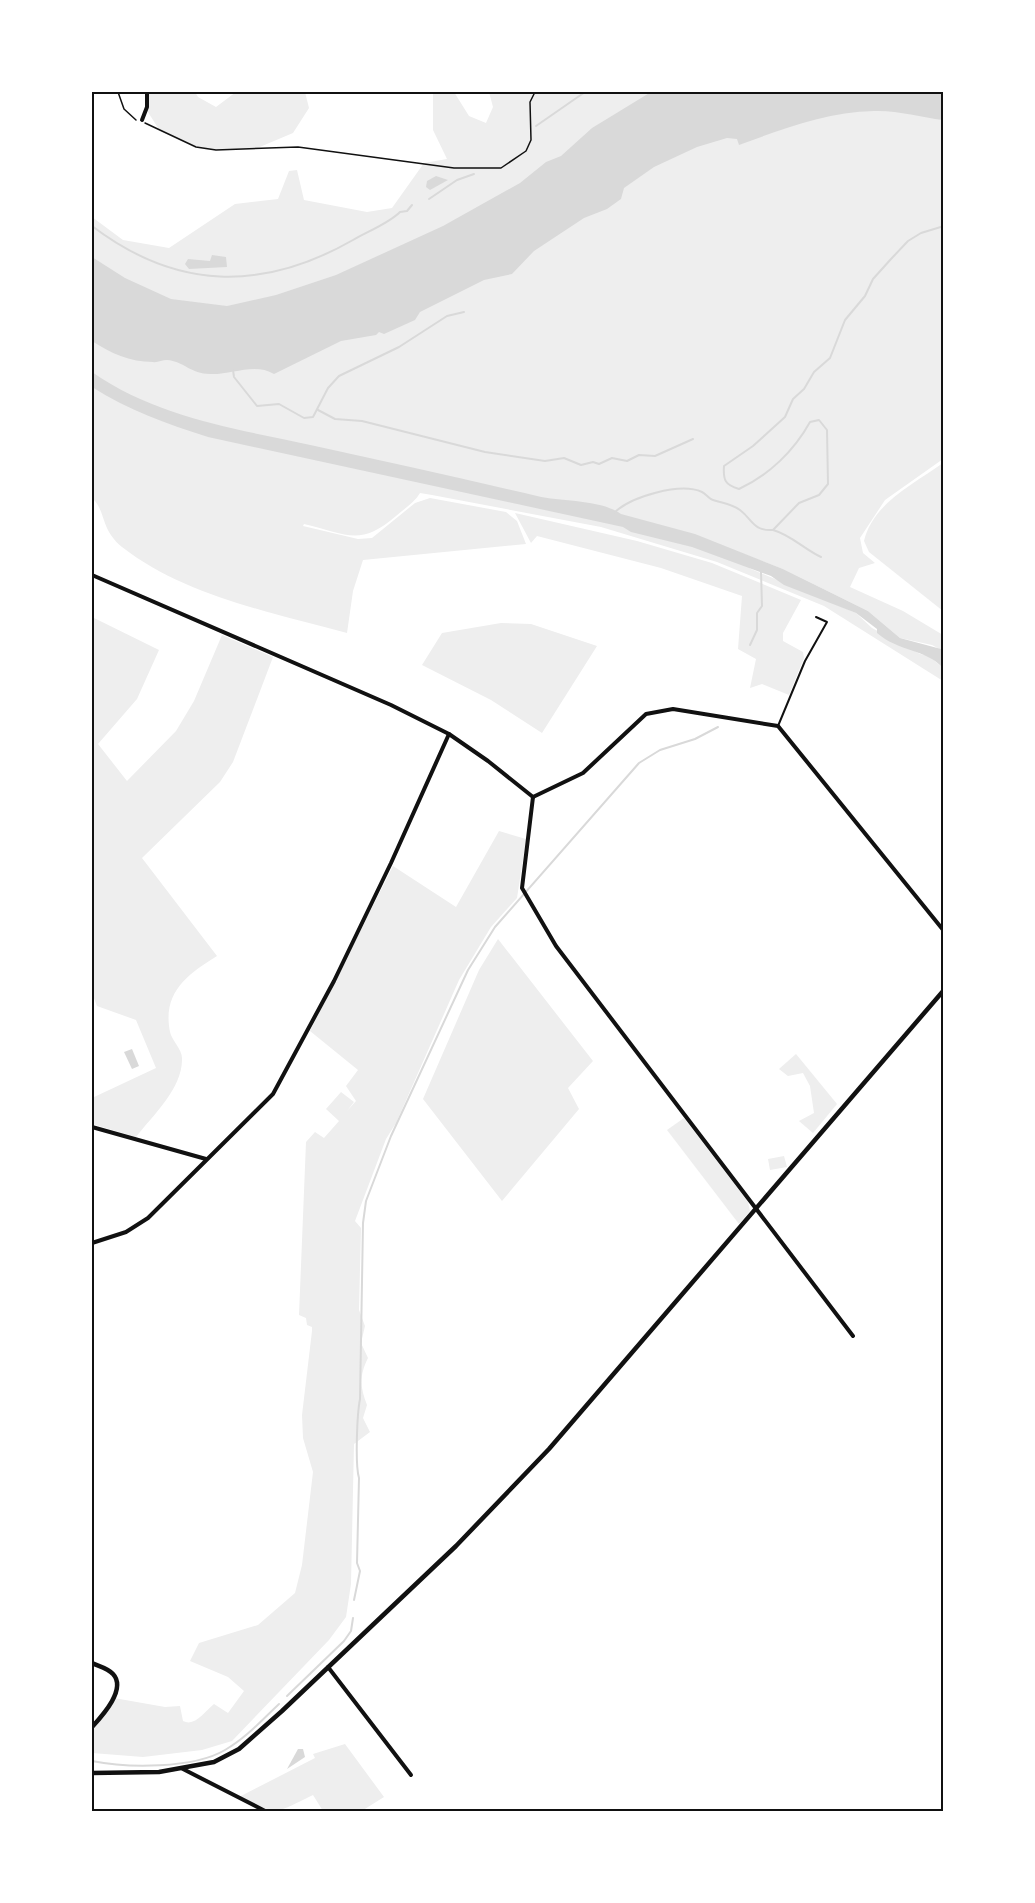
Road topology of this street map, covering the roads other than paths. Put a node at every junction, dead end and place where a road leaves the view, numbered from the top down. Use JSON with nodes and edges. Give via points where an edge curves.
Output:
{"nodes":[{"id":1,"x":147,"y":92,"type":"edge"},
{"id":2,"x":142,"y":120,"type":"road end"},
{"id":3,"x":92,"y":575,"type":"edge"},
{"id":4,"x":816,"y":616,"type":"dead end"},
{"id":5,"x":778,"y":726,"type":"junction"},
{"id":6,"x":449,"y":734,"type":"junction"},
{"id":7,"x":533,"y":797,"type":"junction"},
{"id":8,"x":944,"y":931,"type":"edge"},
{"id":9,"x":944,"y":990,"type":"edge"},
{"id":10,"x":92,"y":1127,"type":"edge"},
{"id":11,"x":207,"y":1159,"type":"junction"},
{"id":12,"x":756,"y":1209,"type":"junction"},
{"id":13,"x":92,"y":1243,"type":"edge"},
{"id":14,"x":853,"y":1336,"type":"dead end"},
{"id":15,"x":92,"y":1663,"type":"edge"},
{"id":16,"x":328,"y":1667,"type":"junction"},
{"id":17,"x":92,"y":1727,"type":"edge"},
{"id":18,"x":183,"y":1769,"type":"junction"},
{"id":19,"x":92,"y":1773,"type":"edge"},
{"id":20,"x":411,"y":1775,"type":"dead end"},
{"id":21,"x":267,"y":1812,"type":"edge"}],
"edges":[{"from":1,"to":2,"type":"street"},
{"from":3,"to":6,"type":"street"},
{"from":4,"to":5,"type":"lane","via":[[827,622],[805,661]]},
{"from":5,"to":7,"type":"street","via":[[674,709],[646,714],[583,773]]},
{"from":5,"to":8,"type":"street"},
{"from":6,"to":7,"type":"street"},
{"from":6,"to":11,"type":"street","via":[[334,981],[277,1089]]},
{"from":7,"to":12,"type":"street","via":[[522,890],[556,946]]},
{"from":9,"to":12,"type":"street"},
{"from":10,"to":11,"type":"street"},
{"from":11,"to":13,"type":"street","via":[[136,1228]]},
{"from":12,"to":14,"type":"street"},
{"from":12,"to":16,"type":"street","via":[[549,1449],[456,1546]]},
{"from":15,"to":17,"type":"street","via":[[107,1669],[117,1681],[114,1698]]},
{"from":16,"to":18,"type":"street","via":[[239,1749],[214,1762]]},
{"from":16,"to":20,"type":"street"},
{"from":18,"to":19,"type":"street"},
{"from":18,"to":21,"type":"street"}]}
